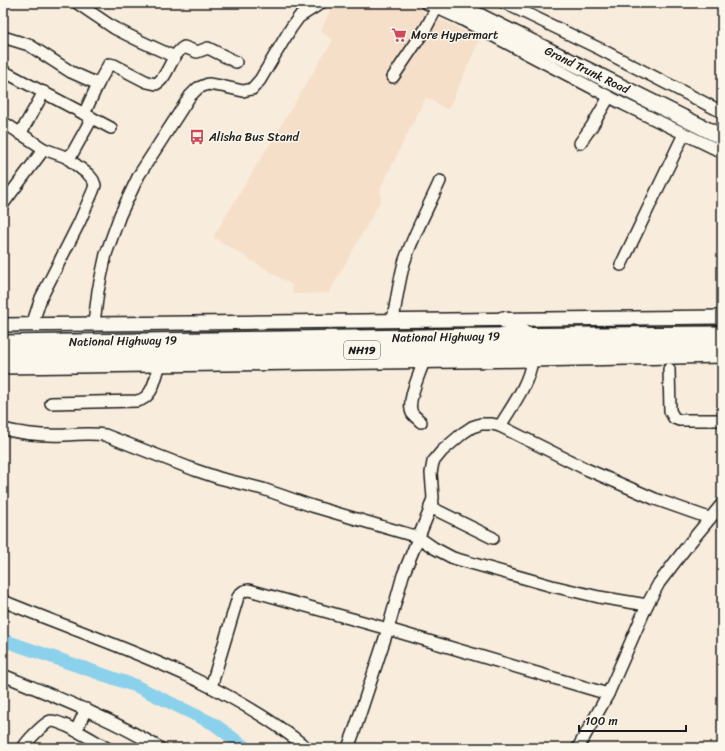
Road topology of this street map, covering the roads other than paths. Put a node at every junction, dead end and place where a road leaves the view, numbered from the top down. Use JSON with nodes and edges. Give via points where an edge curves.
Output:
{"nodes":[{"id":1,"x":77,"y":3,"type":"edge"},
{"id":2,"x":320,"y":3,"type":"edge"},
{"id":3,"x":426,"y":3,"type":"edge"},
{"id":4,"x":453,"y":3,"type":"edge"},
{"id":5,"x":474,"y":3,"type":"edge"},
{"id":6,"x":505,"y":3,"type":"edge"},
{"id":7,"x":437,"y":7,"type":"junction"},
{"id":8,"x":3,"y":36,"type":"edge"},
{"id":9,"x":175,"y":57,"type":"junction"},
{"id":10,"x":236,"y":62,"type":"dead end"},
{"id":11,"x":3,"y":71,"type":"edge"},
{"id":12,"x":393,"y":77,"type":"dead end"},
{"id":13,"x":98,"y":84,"type":"junction"},
{"id":14,"x":44,"y":92,"type":"junction"},
{"id":15,"x":609,"y":97,"type":"junction"},
{"id":16,"x":722,"y":112,"type":"edge"},
{"id":17,"x":88,"y":116,"type":"junction"},
{"id":18,"x":3,"y":122,"type":"edge"},
{"id":19,"x":722,"y":126,"type":"edge"},
{"id":20,"x":111,"y":128,"type":"dead end"},
{"id":21,"x":20,"y":134,"type":"junction"},
{"id":22,"x":684,"y":134,"type":"junction"},
{"id":23,"x":722,"y":137,"type":"edge"},
{"id":24,"x":580,"y":143,"type":"dead end"},
{"id":25,"x":44,"y":150,"type":"junction"},
{"id":26,"x":722,"y":152,"type":"edge"},
{"id":27,"x":66,"y":157,"type":"junction"},
{"id":28,"x":440,"y":181,"type":"dead end"},
{"id":29,"x":3,"y":204,"type":"edge"},
{"id":30,"x":621,"y":265,"type":"dead end"},
{"id":31,"x":722,"y":317,"type":"edge"},
{"id":32,"x":503,"y":319,"type":"junction"},
{"id":33,"x":393,"y":321,"type":"junction"},
{"id":34,"x":94,"y":323,"type":"junction"},
{"id":35,"x":3,"y":325,"type":"edge"},
{"id":36,"x":32,"y":325,"type":"junction"},
{"id":37,"x":722,"y":334,"type":"edge"},
{"id":38,"x":3,"y":343,"type":"edge"},
{"id":39,"x":722,"y":347,"type":"edge"},
{"id":40,"x":528,"y":348,"type":"junction"},
{"id":41,"x":3,"y":356,"type":"edge"},
{"id":42,"x":722,"y":356,"type":"edge"},
{"id":43,"x":424,"y":361,"type":"junction"},
{"id":44,"x":512,"y":361,"type":"joint"},
{"id":45,"x":160,"y":364,"type":"junction"},
{"id":46,"x":3,"y":367,"type":"edge"},
{"id":47,"x":669,"y":369,"type":"dead end"},
{"id":48,"x":51,"y":403,"type":"dead end"},
{"id":49,"x":722,"y":418,"type":"edge"},
{"id":50,"x":421,"y":422,"type":"dead end"},
{"id":51,"x":500,"y":426,"type":"junction"},
{"id":52,"x":3,"y":429,"type":"edge"},
{"id":53,"x":722,"y":504,"type":"edge"},
{"id":54,"x":430,"y":507,"type":"junction"},
{"id":55,"x":709,"y":518,"type":"junction"},
{"id":56,"x":418,"y":537,"type":"junction"},
{"id":57,"x":493,"y":538,"type":"dead end"},
{"id":58,"x":3,"y":602,"type":"edge"},
{"id":59,"x":647,"y":605,"type":"junction"},
{"id":60,"x":388,"y":629,"type":"junction"},
{"id":61,"x":3,"y":675,"type":"edge"},
{"id":62,"x":211,"y":687,"type":"junction"},
{"id":63,"x":599,"y":691,"type":"junction"},
{"id":64,"x":86,"y":710,"type":"junction"},
{"id":65,"x":76,"y":731,"type":"junction"},
{"id":66,"x":23,"y":748,"type":"edge"},
{"id":67,"x":107,"y":748,"type":"edge"},
{"id":68,"x":160,"y":748,"type":"edge"},
{"id":69,"x":307,"y":748,"type":"edge"},
{"id":70,"x":348,"y":748,"type":"edge"},
{"id":71,"x":578,"y":748,"type":"edge"}],
"edges":[{"from":1,"to":9,"type":"street","via":[[114,28]]},
{"from":2,"to":34,"type":"street","via":[[299,17],[252,89],[243,91],[208,84],[198,88],[190,96],[139,175],[120,215],[106,254]]},
{"from":3,"to":7,"type":"street"},
{"from":4,"to":23,"type":"highway","name":"Grand Trunk Road"},
{"from":5,"to":19,"type":"highway","name":"Grand Trunk Road"},
{"from":6,"to":16,"type":"street"},
{"from":7,"to":12,"type":"street"},
{"from":7,"to":15,"type":"street"},
{"from":8,"to":13,"type":"street","via":[[29,45],[71,72]]},
{"from":9,"to":10,"type":"street","via":[[184,47],[197,52],[208,48]]},
{"from":9,"to":13,"type":"street","via":[[156,84],[112,64],[107,65]]},
{"from":11,"to":14,"type":"street"},
{"from":13,"to":17,"type":"street"},
{"from":14,"to":17,"type":"street"},
{"from":14,"to":21,"type":"street"},
{"from":15,"to":22,"type":"street"},
{"from":15,"to":24,"type":"street"},
{"from":17,"to":20,"type":"street"},
{"from":17,"to":27,"type":"street","via":[[72,154]]},
{"from":18,"to":21,"type":"street"},
{"from":21,"to":25,"type":"street"},
{"from":22,"to":26,"type":"street"},
{"from":22,"to":30,"type":"street"},
{"from":25,"to":27,"type":"street"},
{"from":25,"to":29,"type":"street"},
{"from":27,"to":36,"type":"street","via":[[93,180],[93,191],[41,298]]},
{"from":28,"to":33,"type":"street","via":[[405,262],[398,286]]},
{"from":31,"to":32,"type":"main road"},
{"from":32,"to":33,"type":"main road"},
{"from":32,"to":40,"type":"highway"},
{"from":33,"to":34,"type":"main road"},
{"from":34,"to":36,"type":"main road"},
{"from":35,"to":36,"type":"main road"},
{"from":37,"to":40,"type":"highway","name":"National Highway 19","number":"NH19"},
{"from":38,"to":40,"type":"highway","name":"National Highway 19","number":"NH19"},
{"from":39,"to":40,"type":"highway","number":"NH19"},
{"from":40,"to":41,"type":"highway","number":"NH19"},
{"from":40,"to":42,"type":"main road"},
{"from":40,"to":44,"type":"highway"},
{"from":40,"to":51,"type":"street","via":[[524,384]]},
{"from":43,"to":44,"type":"main road"},
{"from":43,"to":45,"type":"main road"},
{"from":43,"to":50,"type":"street","via":[[410,408],[412,414]]},
{"from":45,"to":46,"type":"main road"},
{"from":45,"to":48,"type":"street","via":[[152,389],[143,400]]},
{"from":47,"to":49,"type":"street","via":[[670,411],[674,418]]},
{"from":51,"to":54,"type":"street","via":[[482,424],[472,427],[442,451],[433,462]]},
{"from":51,"to":55,"type":"street","via":[[586,469],[655,499]]},
{"from":52,"to":56,"type":"street","via":[[36,435],[105,434],[207,474]]},
{"from":53,"to":55,"type":"street"},
{"from":54,"to":56,"type":"street"},
{"from":54,"to":57,"type":"street"},
{"from":55,"to":59,"type":"street","via":[[659,583]]},
{"from":56,"to":59,"type":"street","via":[[453,558],[475,565],[552,586]]},
{"from":56,"to":60,"type":"street","via":[[403,575]]},
{"from":58,"to":62,"type":"street","via":[[138,653]]},
{"from":59,"to":63,"type":"street"},
{"from":60,"to":62,"type":"street","via":[[245,590],[238,597]]},
{"from":60,"to":63,"type":"street"},
{"from":60,"to":70,"type":"street"},
{"from":61,"to":64,"type":"street"},
{"from":62,"to":69,"type":"street","via":[[284,729]]},
{"from":63,"to":71,"type":"street"},
{"from":64,"to":65,"type":"street"},
{"from":64,"to":68,"type":"street"},
{"from":65,"to":66,"type":"street","via":[[58,723],[47,722]]},
{"from":65,"to":67,"type":"street"}]}
